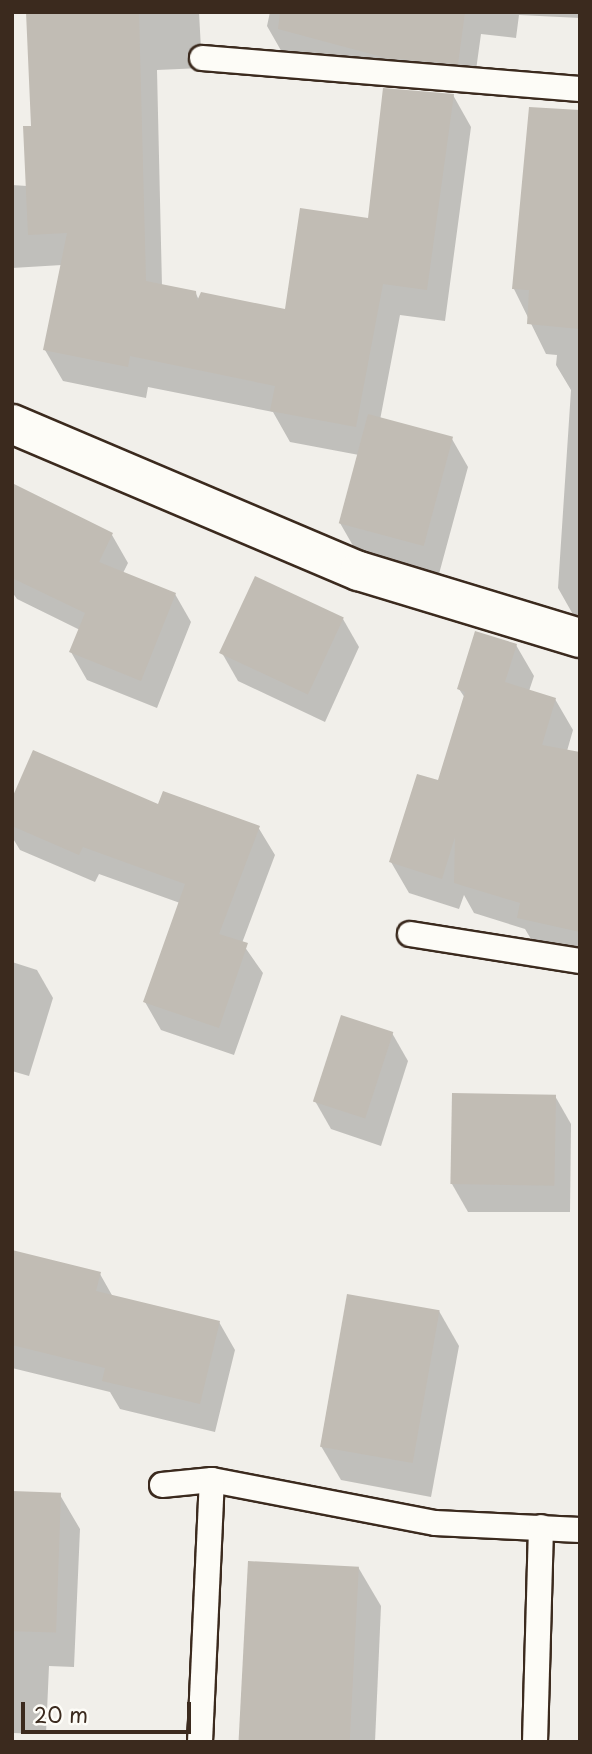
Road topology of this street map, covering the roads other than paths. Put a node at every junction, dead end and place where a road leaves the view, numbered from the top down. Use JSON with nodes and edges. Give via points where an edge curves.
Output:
{"nodes":[{"id":1,"x":202,"y":58,"type":"dead end"},
{"id":2,"x":580,"y":89,"type":"edge"},
{"id":3,"x":12,"y":424,"type":"edge"},
{"id":4,"x":580,"y":638,"type":"edge"},
{"id":5,"x":410,"y":934,"type":"dead end"},
{"id":6,"x":580,"y":961,"type":"edge"},
{"id":7,"x":212,"y":1480,"type":"junction"},
{"id":8,"x":162,"y":1485,"type":"dead end"},
{"id":9,"x":541,"y":1527,"type":"junction"},
{"id":10,"x":580,"y":1530,"type":"edge"},
{"id":11,"x":200,"y":1742,"type":"edge"},
{"id":12,"x":535,"y":1742,"type":"edge"}],
"edges":[{"from":1,"to":2,"type":"lane"},
{"from":3,"to":4,"type":"street","via":[[359,571]]},
{"from":5,"to":6,"type":"lane"},
{"from":7,"to":8,"type":"lane"},
{"from":7,"to":9,"type":"lane","via":[[435,1523]]},
{"from":7,"to":11,"type":"lane"},
{"from":9,"to":10,"type":"lane"},
{"from":9,"to":12,"type":"lane"}]}
